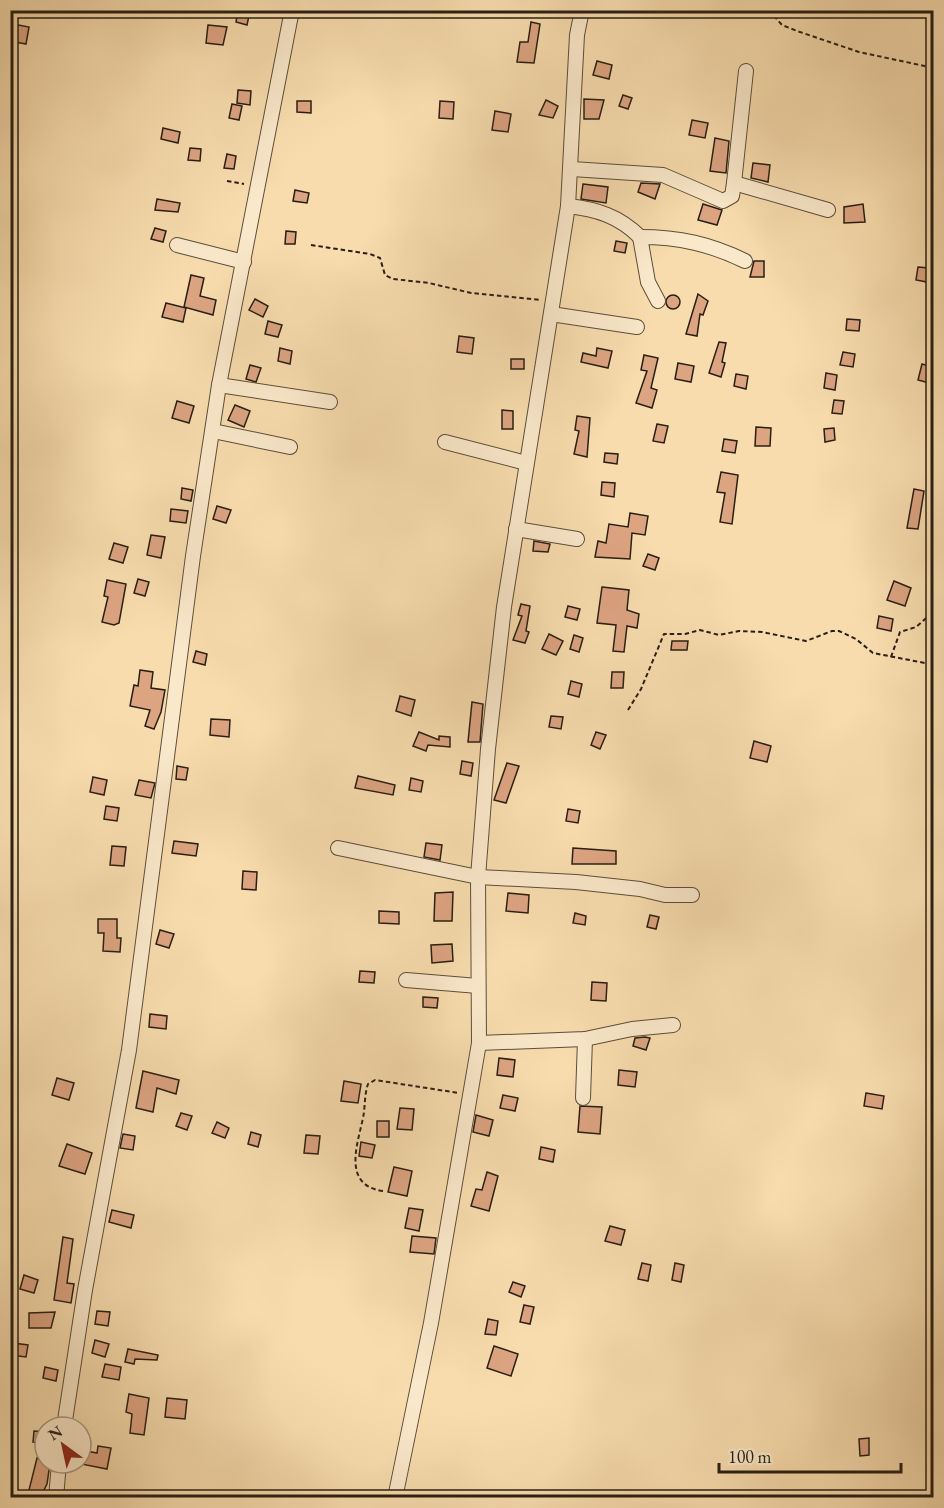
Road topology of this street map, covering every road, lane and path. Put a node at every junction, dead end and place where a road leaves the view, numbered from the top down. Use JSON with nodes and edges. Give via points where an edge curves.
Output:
{"nodes":[{"id":1,"x":292,"y":10,"type":"edge"},
{"id":2,"x":582,"y":10,"type":"edge"},
{"id":3,"x":769,"y":10,"type":"edge"},
{"id":4,"x":933,"y":68,"type":"edge"},
{"id":5,"x":746,"y":71,"type":"dead end"},
{"id":6,"x":572,"y":169,"type":"junction"},
{"id":7,"x":227,"y":181,"type":"dead end"},
{"id":8,"x":734,"y":183,"type":"junction"},
{"id":9,"x":259,"y":186,"type":"junction"},
{"id":10,"x":567,"y":206,"type":"junction"},
{"id":11,"x":828,"y":210,"type":"dead end"},
{"id":12,"x":640,"y":237,"type":"junction"},
{"id":13,"x":177,"y":245,"type":"dead end"},
{"id":14,"x":311,"y":245,"type":"dead end"},
{"id":15,"x":745,"y":261,"type":"dead end"},
{"id":16,"x":244,"y":262,"type":"junction"},
{"id":17,"x":658,"y":301,"type":"dead end"},
{"id":18,"x":552,"y":308,"type":"junction"},
{"id":19,"x":637,"y":327,"type":"dead end"},
{"id":20,"x":219,"y":385,"type":"junction"},
{"id":21,"x":330,"y":402,"type":"dead end"},
{"id":22,"x":213,"y":431,"type":"junction"},
{"id":23,"x":445,"y":442,"type":"dead end"},
{"id":24,"x":290,"y":447,"type":"dead end"},
{"id":25,"x":526,"y":463,"type":"junction"},
{"id":26,"x":516,"y":529,"type":"junction"},
{"id":27,"x":577,"y":539,"type":"dead end"},
{"id":28,"x":933,"y":611,"type":"edge"},
{"id":29,"x":891,"y":657,"type":"junction"},
{"id":30,"x":933,"y":668,"type":"edge"},
{"id":31,"x":628,"y":710,"type":"dead end"},
{"id":32,"x":338,"y":848,"type":"dead end"},
{"id":33,"x":478,"y":877,"type":"junction"},
{"id":34,"x":692,"y":895,"type":"dead end"},
{"id":35,"x":406,"y":981,"type":"dead end"},
{"id":36,"x":478,"y":986,"type":"junction"},
{"id":37,"x":673,"y":1025,"type":"dead end"},
{"id":38,"x":585,"y":1039,"type":"junction"},
{"id":39,"x":479,"y":1042,"type":"junction"},
{"id":40,"x":471,"y":1094,"type":"junction"},
{"id":41,"x":583,"y":1098,"type":"dead end"},
{"id":42,"x":383,"y":1191,"type":"dead end"},
{"id":43,"x":66,"y":1415,"type":"edge"},
{"id":44,"x":58,"y":1475,"type":"edge"},
{"id":45,"x":57,"y":1497,"type":"edge"},
{"id":46,"x":395,"y":1497,"type":"edge"}],
"edges":[{"from":1,"to":9,"type":"street"},
{"from":2,"to":6,"type":"street","via":[[576,54]]},
{"from":3,"to":4,"type":"path","via":[[782,25],[797,31],[859,52]]},
{"from":5,"to":8,"type":"street"},
{"from":6,"to":8,"type":"street","via":[[663,175],[723,201],[732,196]]},
{"from":6,"to":10,"type":"street"},
{"from":7,"to":9,"type":"path"},
{"from":8,"to":11,"type":"street"},
{"from":9,"to":16,"type":"street"},
{"from":10,"to":12,"type":"street","via":[[589,208],[617,218]]},
{"from":10,"to":18,"type":"street"},
{"from":12,"to":15,"type":"street","via":[[684,238]]},
{"from":12,"to":17,"type":"street","via":[[648,282]]},
{"from":13,"to":16,"type":"street"},
{"from":14,"to":18,"type":"path","via":[[380,258],[385,275],[393,279]]},
{"from":16,"to":20,"type":"street"},
{"from":18,"to":19,"type":"street"},
{"from":18,"to":25,"type":"street"},
{"from":20,"to":21,"type":"street"},
{"from":20,"to":22,"type":"street"},
{"from":22,"to":24,"type":"street"},
{"from":22,"to":43,"type":"street","via":[[193,556],[129,1050]]},
{"from":23,"to":25,"type":"street"},
{"from":25,"to":26,"type":"street"},
{"from":26,"to":27,"type":"street"},
{"from":26,"to":33,"type":"street","via":[[490,728]]},
{"from":28,"to":29,"type":"path","via":[[916,627],[900,632]]},
{"from":29,"to":30,"type":"path"},
{"from":29,"to":31,"type":"path","via":[[873,652],[839,631],[798,641],[762,632],[718,635],[700,630],[664,634]]},
{"from":32,"to":33,"type":"street"},
{"from":33,"to":34,"type":"street","via":[[557,880]]},
{"from":33,"to":36,"type":"street"},
{"from":35,"to":36,"type":"street"},
{"from":36,"to":39,"type":"street"},
{"from":37,"to":38,"type":"street"},
{"from":38,"to":39,"type":"street"},
{"from":38,"to":41,"type":"street"},
{"from":39,"to":40,"type":"street"},
{"from":40,"to":42,"type":"path","via":[[375,1080],[368,1084],[354,1155],[359,1176],[370,1187]]},
{"from":40,"to":46,"type":"street","via":[[431,1323]]},
{"from":44,"to":45,"type":"street"}]}
